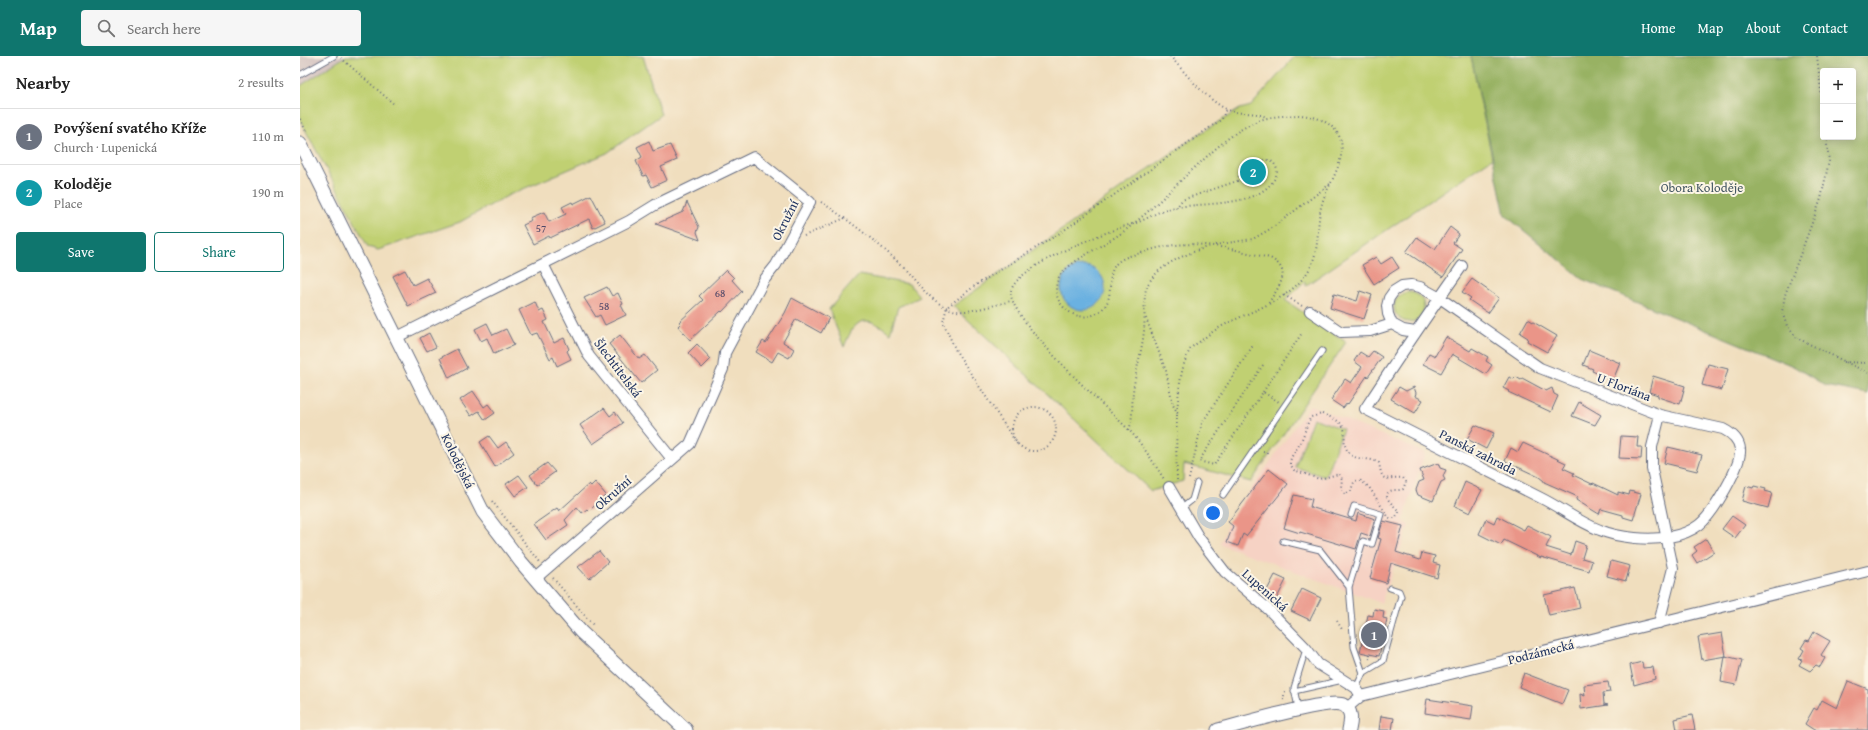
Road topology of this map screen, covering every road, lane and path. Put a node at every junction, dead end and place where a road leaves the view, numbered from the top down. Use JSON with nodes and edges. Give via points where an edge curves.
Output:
{"nodes":[{"id":1,"x":334,"y":56,"type":"edge"},
{"id":2,"x":338,"y":56,"type":"edge"},
{"id":3,"x":1170,"y":56,"type":"edge"},
{"id":4,"x":1818,"y":56,"type":"edge"},
{"id":5,"x":300,"y":75,"type":"edge"},
{"id":6,"x":395,"y":104,"type":"dead end"},
{"id":7,"x":1823,"y":104,"type":"edge"},
{"id":8,"x":1226,"y":109,"type":"junction"},
{"id":9,"x":1267,"y":118,"type":"junction"},
{"id":10,"x":300,"y":119,"type":"edge"},
{"id":11,"x":304,"y":138,"type":"edge"},
{"id":12,"x":1826,"y":140,"type":"edge"},
{"id":13,"x":1261,"y":172,"type":"dead end"},
{"id":14,"x":1240,"y":180,"type":"junction"},
{"id":15,"x":1330,"y":184,"type":"junction"},
{"id":16,"x":808,"y":206,"type":"junction"},
{"id":17,"x":1176,"y":208,"type":"junction"},
{"id":18,"x":845,"y":218,"type":"junction"},
{"id":19,"x":1134,"y":224,"type":"junction"},
{"id":20,"x":793,"y":239,"type":"junction"},
{"id":21,"x":1213,"y":245,"type":"junction"},
{"id":22,"x":543,"y":264,"type":"junction"},
{"id":23,"x":1462,"y":266,"type":"dead end"},
{"id":24,"x":1284,"y":295,"type":"junction"},
{"id":25,"x":1440,"y":298,"type":"junction"},
{"id":26,"x":1011,"y":301,"type":"junction"},
{"id":27,"x":1268,"y":304,"type":"junction"},
{"id":28,"x":947,"y":307,"type":"junction"},
{"id":29,"x":1310,"y":311,"type":"joint"},
{"id":30,"x":1145,"y":317,"type":"junction"},
{"id":31,"x":1392,"y":324,"type":"junction"},
{"id":32,"x":1415,"y":332,"type":"junction"},
{"id":33,"x":1302,"y":333,"type":"dead end"},
{"id":34,"x":397,"y":337,"type":"junction"},
{"id":35,"x":1254,"y":344,"type":"dead end"},
{"id":36,"x":1322,"y":351,"type":"dead end"},
{"id":37,"x":1279,"y":361,"type":"dead end"},
{"id":38,"x":1843,"y":362,"type":"junction"},
{"id":39,"x":1282,"y":363,"type":"junction"},
{"id":40,"x":1868,"y":363,"type":"edge"},
{"id":41,"x":1263,"y":365,"type":"dead end"},
{"id":42,"x":1868,"y":373,"type":"edge"},
{"id":43,"x":1263,"y":392,"type":"junction"},
{"id":44,"x":1284,"y":406,"type":"junction"},
{"id":45,"x":1178,"y":414,"type":"junction"},
{"id":46,"x":1660,"y":415,"type":"junction"},
{"id":47,"x":1129,"y":430,"type":"junction"},
{"id":48,"x":1017,"y":444,"type":"junction"},
{"id":49,"x":672,"y":459,"type":"junction"},
{"id":50,"x":1290,"y":464,"type":"joint"},
{"id":51,"x":1192,"y":466,"type":"dead end"},
{"id":52,"x":1197,"y":483,"type":"dead end"},
{"id":53,"x":1173,"y":486,"type":"junction"},
{"id":54,"x":1223,"y":495,"type":"dead end"},
{"id":55,"x":490,"y":498,"type":"dead end"},
{"id":56,"x":1182,"y":508,"type":"junction"},
{"id":57,"x":1351,"y":515,"type":"dead end"},
{"id":58,"x":1667,"y":537,"type":"junction"},
{"id":59,"x":1283,"y":541,"type":"dead end"},
{"id":60,"x":546,"y":569,"type":"junction"},
{"id":61,"x":1868,"y":572,"type":"edge"},
{"id":62,"x":535,"y":579,"type":"junction"},
{"id":63,"x":1349,"y":587,"type":"junction"},
{"id":64,"x":1390,"y":588,"type":"dead end"},
{"id":65,"x":1659,"y":623,"type":"junction"},
{"id":66,"x":597,"y":629,"type":"dead end"},
{"id":67,"x":1306,"y":648,"type":"junction"},
{"id":68,"x":1363,"y":673,"type":"junction"},
{"id":69,"x":1344,"y":680,"type":"junction"},
{"id":70,"x":1294,"y":691,"type":"junction"},
{"id":71,"x":1359,"y":692,"type":"junction"},
{"id":72,"x":1347,"y":708,"type":"junction"},
{"id":73,"x":1299,"y":710,"type":"junction"},
{"id":74,"x":686,"y":730,"type":"edge"},
{"id":75,"x":1218,"y":730,"type":"edge"},
{"id":76,"x":1349,"y":730,"type":"edge"}],
"edges":[{"from":1,"to":5,"type":"lane"},
{"from":2,"to":6,"type":"path"},
{"from":3,"to":8,"type":"path","via":[[1191,80]]},
{"from":4,"to":7,"type":"path"},
{"from":8,"to":9,"type":"path","via":[[1240,114],[1262,114]]},
{"from":8,"to":28,"type":"path","via":[[1222,119],[1129,186],[976,285]]},
{"from":9,"to":15,"type":"path","via":[[1306,115],[1325,121],[1334,128],[1340,137],[1343,152]]},
{"from":9,"to":19,"type":"path","via":[[1248,126],[1219,145]]},
{"from":10,"to":11,"type":"path"},
{"from":11,"to":34,"type":"street","name":"Kolodějská"},
{"from":12,"to":38,"type":"path","via":[[1829,161],[1821,199],[1785,295],[1782,312],[1797,338]]},
{"from":13,"to":14,"type":"path","via":[[1250,180]]},
{"from":14,"to":17,"type":"path","via":[[1182,200]]},
{"from":14,"to":17,"type":"path","via":[[1240,172],[1262,160],[1275,163],[1278,169],[1274,180],[1254,194],[1220,204]]},
{"from":15,"to":21,"type":"path","via":[[1272,228],[1253,239]]},
{"from":15,"to":24,"type":"path","via":[[1318,215],[1318,245],[1312,264],[1304,278]]},
{"from":16,"to":18,"type":"path","via":[[820,201]]},
{"from":16,"to":20,"type":"street","name":"Okružní"},
{"from":16,"to":22,"type":"street","name":"Okružní","via":[[810,202],[754,157]]},
{"from":17,"to":19,"type":"path","via":[[1167,209]]},
{"from":18,"to":20,"type":"path"},
{"from":18,"to":28,"type":"path","via":[[894,259],[930,296]]},
{"from":19,"to":21,"type":"path","via":[[1066,268],[1059,277],[1056,286],[1058,299],[1068,312],[1089,317],[1100,312],[1111,294],[1112,272],[1117,264],[1127,257],[1174,244]]},
{"from":19,"to":26,"type":"path","via":[[1064,251],[1026,272],[1013,284]]},
{"from":20,"to":49,"type":"street","name":"Okružní","via":[[764,280],[725,353],[723,369],[690,444]]},
{"from":21,"to":27,"type":"path","via":[[1270,258],[1276,262],[1283,277]]},
{"from":21,"to":30,"type":"path","via":[[1175,260],[1158,273],[1149,283],[1145,293]]},
{"from":22,"to":34,"type":"street","name":"Okružní"},
{"from":22,"to":49,"type":"street","name":"Šlechtitelská","via":[[589,356]]},
{"from":23,"to":25,"type":"street","name":"Panská zahrada"},
{"from":24,"to":27,"type":"path"},
{"from":24,"to":29,"type":"path"},
{"from":25,"to":31,"type":"street","via":[[1420,287],[1402,286],[1389,298],[1387,306]]},
{"from":25,"to":32,"type":"street","name":"Panská zahrada"},
{"from":25,"to":46,"type":"street","name":"U Floriána","via":[[1540,368]]},
{"from":26,"to":28,"type":"path","via":[[958,311]]},
{"from":26,"to":47,"type":"path","via":[[1056,359]]},
{"from":27,"to":45,"type":"path","via":[[1208,334],[1190,350],[1179,380]]},
{"from":28,"to":48,"type":"path","via":[[943,322],[956,352]]},
{"from":29,"to":31,"type":"street","via":[[1341,332],[1370,331]]},
{"from":30,"to":45,"type":"path","via":[[1166,371],[1173,405]]},
{"from":30,"to":47,"type":"path"},
{"from":31,"to":32,"type":"street","via":[[1403,330]]},
{"from":32,"to":58,"type":"street","name":"Panská zahrada","via":[[1365,410],[1549,502],[1600,531],[1635,538]]},
{"from":33,"to":39,"type":"path"},
{"from":34,"to":62,"type":"street","name":"Kolodějská","via":[[483,512]]},
{"from":35,"to":51,"type":"path","via":[[1202,423]]},
{"from":36,"to":44,"type":"lane"},
{"from":37,"to":39,"type":"path"},
{"from":38,"to":40,"type":"path"},
{"from":38,"to":42,"type":"path"},
{"from":39,"to":43,"type":"path"},
{"from":41,"to":43,"type":"path","via":[[1199,461],[1214,465]]},
{"from":43,"to":44,"type":"path"},
{"from":44,"to":54,"type":"lane"},
{"from":45,"to":53,"type":"path"},
{"from":46,"to":58,"type":"street","name":"U Floriána","via":[[1652,447],[1652,469]]},
{"from":46,"to":58,"type":"street","via":[[1722,430],[1731,434],[1740,447],[1740,456],[1711,513],[1694,528]]},
{"from":47,"to":53,"type":"path"},
{"from":48,"to":48,"type":"path","via":[[1027,451],[1034,452],[1046,448],[1056,433],[1055,420],[1047,411],[1034,407],[1017,414],[1012,426]]},
{"from":49,"to":60,"type":"street","name":"Okružní"},
{"from":50,"to":50,"type":"path","via":[[1311,417],[1322,414],[1336,418],[1346,434],[1345,444],[1348,453],[1355,458],[1365,458],[1379,463],[1384,478],[1403,478],[1406,482],[1403,489],[1388,494],[1389,502],[1398,509],[1398,516],[1390,518],[1369,487],[1361,481],[1355,481],[1351,491],[1345,494],[1341,488],[1342,479],[1339,474],[1319,479],[1294,470]]},
{"from":52,"to":56,"type":"lane","via":[[1192,500]]},
{"from":53,"to":56,"type":"street","name":"Lupenická"},
{"from":55,"to":60,"type":"path"},
{"from":56,"to":67,"type":"street","name":"Lupenická","via":[[1225,572],[1269,610]]},
{"from":57,"to":63,"type":"lane","via":[[1354,506],[1381,514],[1372,544],[1363,541]]},
{"from":58,"to":65,"type":"street","name":"U Floriána","via":[[1673,568]]},
{"from":59,"to":63,"type":"lane","via":[[1320,550]]},
{"from":60,"to":62,"type":"street","name":"Okružní"},
{"from":60,"to":66,"type":"path"},
{"from":61,"to":65,"type":"street","name":"Podzámecká"},
{"from":62,"to":74,"type":"street","name":"Kolodějská","via":[[581,632]]},
{"from":63,"to":68,"type":"lane","via":[[1354,647]]},
{"from":64,"to":68,"type":"lane","via":[[1399,591],[1401,596],[1383,661]]},
{"from":65,"to":71,"type":"street","name":"Podzámecká"},
{"from":67,"to":69,"type":"street","name":"Lupenická","via":[[1318,664]]},
{"from":67,"to":70,"type":"lane"},
{"from":68,"to":71,"type":"lane"},
{"from":69,"to":70,"type":"lane"},
{"from":69,"to":71,"type":"street","name":"Lupenická"},
{"from":70,"to":73,"type":"lane"},
{"from":71,"to":72,"type":"street","name":"Podzámecká"},
{"from":72,"to":73,"type":"street","via":[[1336,704]]},
{"from":72,"to":76,"type":"street","via":[[1351,719]]},
{"from":73,"to":75,"type":"street"}]}
